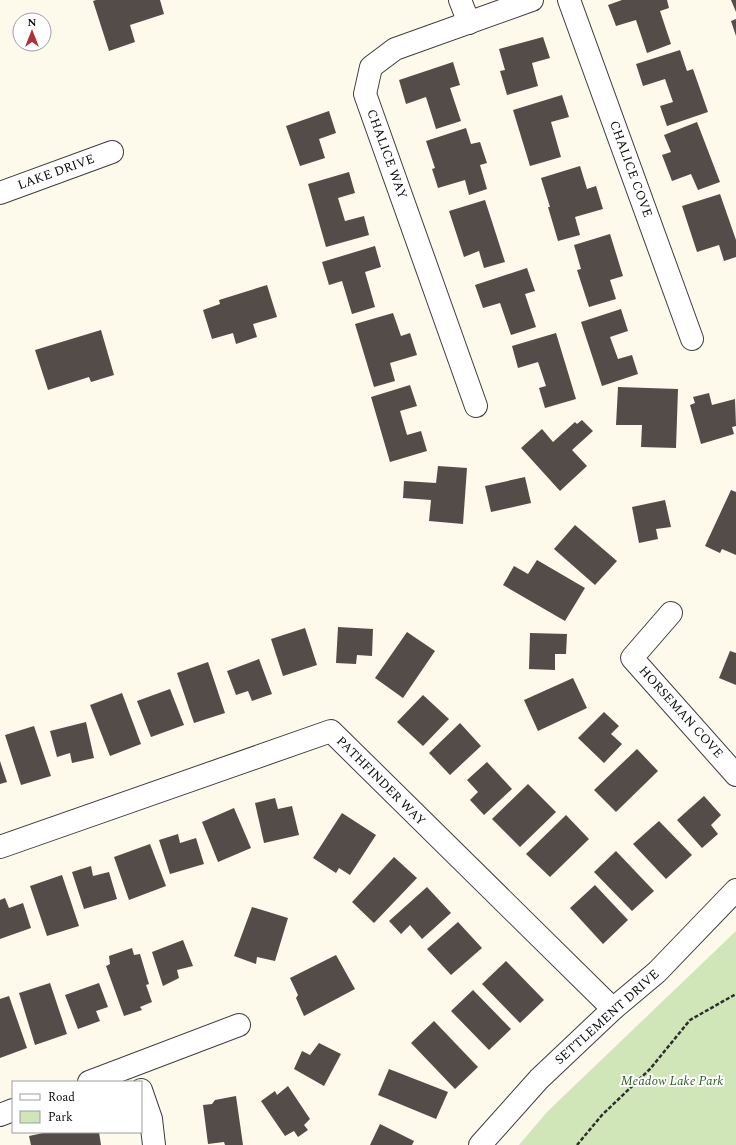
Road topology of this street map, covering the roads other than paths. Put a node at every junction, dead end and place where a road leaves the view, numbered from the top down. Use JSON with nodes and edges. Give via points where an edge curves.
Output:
{"nodes":[{"id":1,"x":460,"y":0,"type":"edge"},
{"id":2,"x":532,"y":0,"type":"edge"},
{"id":3,"x":569,"y":0,"type":"edge"},
{"id":4,"x":468,"y":23,"type":"junction"},
{"id":5,"x":112,"y":152,"type":"dead end"},
{"id":6,"x":0,"y":193,"type":"edge"},
{"id":7,"x":692,"y":339,"type":"dead end"},
{"id":8,"x":476,"y":406,"type":"dead end"},
{"id":9,"x":671,"y":613,"type":"dead end"},
{"id":10,"x":736,"y":775,"type":"edge"},
{"id":11,"x":0,"y":847,"type":"edge"},
{"id":12,"x":736,"y":890,"type":"edge"},
{"id":13,"x":613,"y":1008,"type":"junction"},
{"id":14,"x":239,"y":1025,"type":"dead end"},
{"id":15,"x":135,"y":1074,"type":"edge"},
{"id":16,"x":95,"y":1081,"type":"edge"},
{"id":17,"x":142,"y":1093,"type":"edge"},
{"id":18,"x":12,"y":1110,"type":"edge"},
{"id":19,"x":0,"y":1115,"type":"edge"},
{"id":20,"x":154,"y":1145,"type":"edge"},
{"id":21,"x":480,"y":1145,"type":"edge"}],
"edges":[{"from":1,"to":4,"type":"street"},
{"from":2,"to":4,"type":"street","name":"CHALICE WAY"},
{"from":3,"to":7,"type":"street","name":"CHALICE COVE"},
{"from":4,"to":8,"type":"street","name":"CHALICE WAY","via":[[395,49],[371,68],[365,94]]},
{"from":5,"to":6,"type":"street","name":"LAKE DRIVE"},
{"from":9,"to":10,"type":"street","name":"HORSEMAN COVE","via":[[632,658]]},
{"from":11,"to":13,"type":"street","name":"PATHFINDER WAY","via":[[331,731]]},
{"from":12,"to":13,"type":"street","name":"SETTLEMENT DRIVE","via":[[657,972]]},
{"from":13,"to":21,"type":"street","name":"SETTLEMENT DRIVE","via":[[539,1079]]},
{"from":14,"to":15,"type":"street"},
{"from":15,"to":16,"type":"street"},
{"from":17,"to":20,"type":"street","via":[[151,1119]]},
{"from":18,"to":19,"type":"street"}]}
